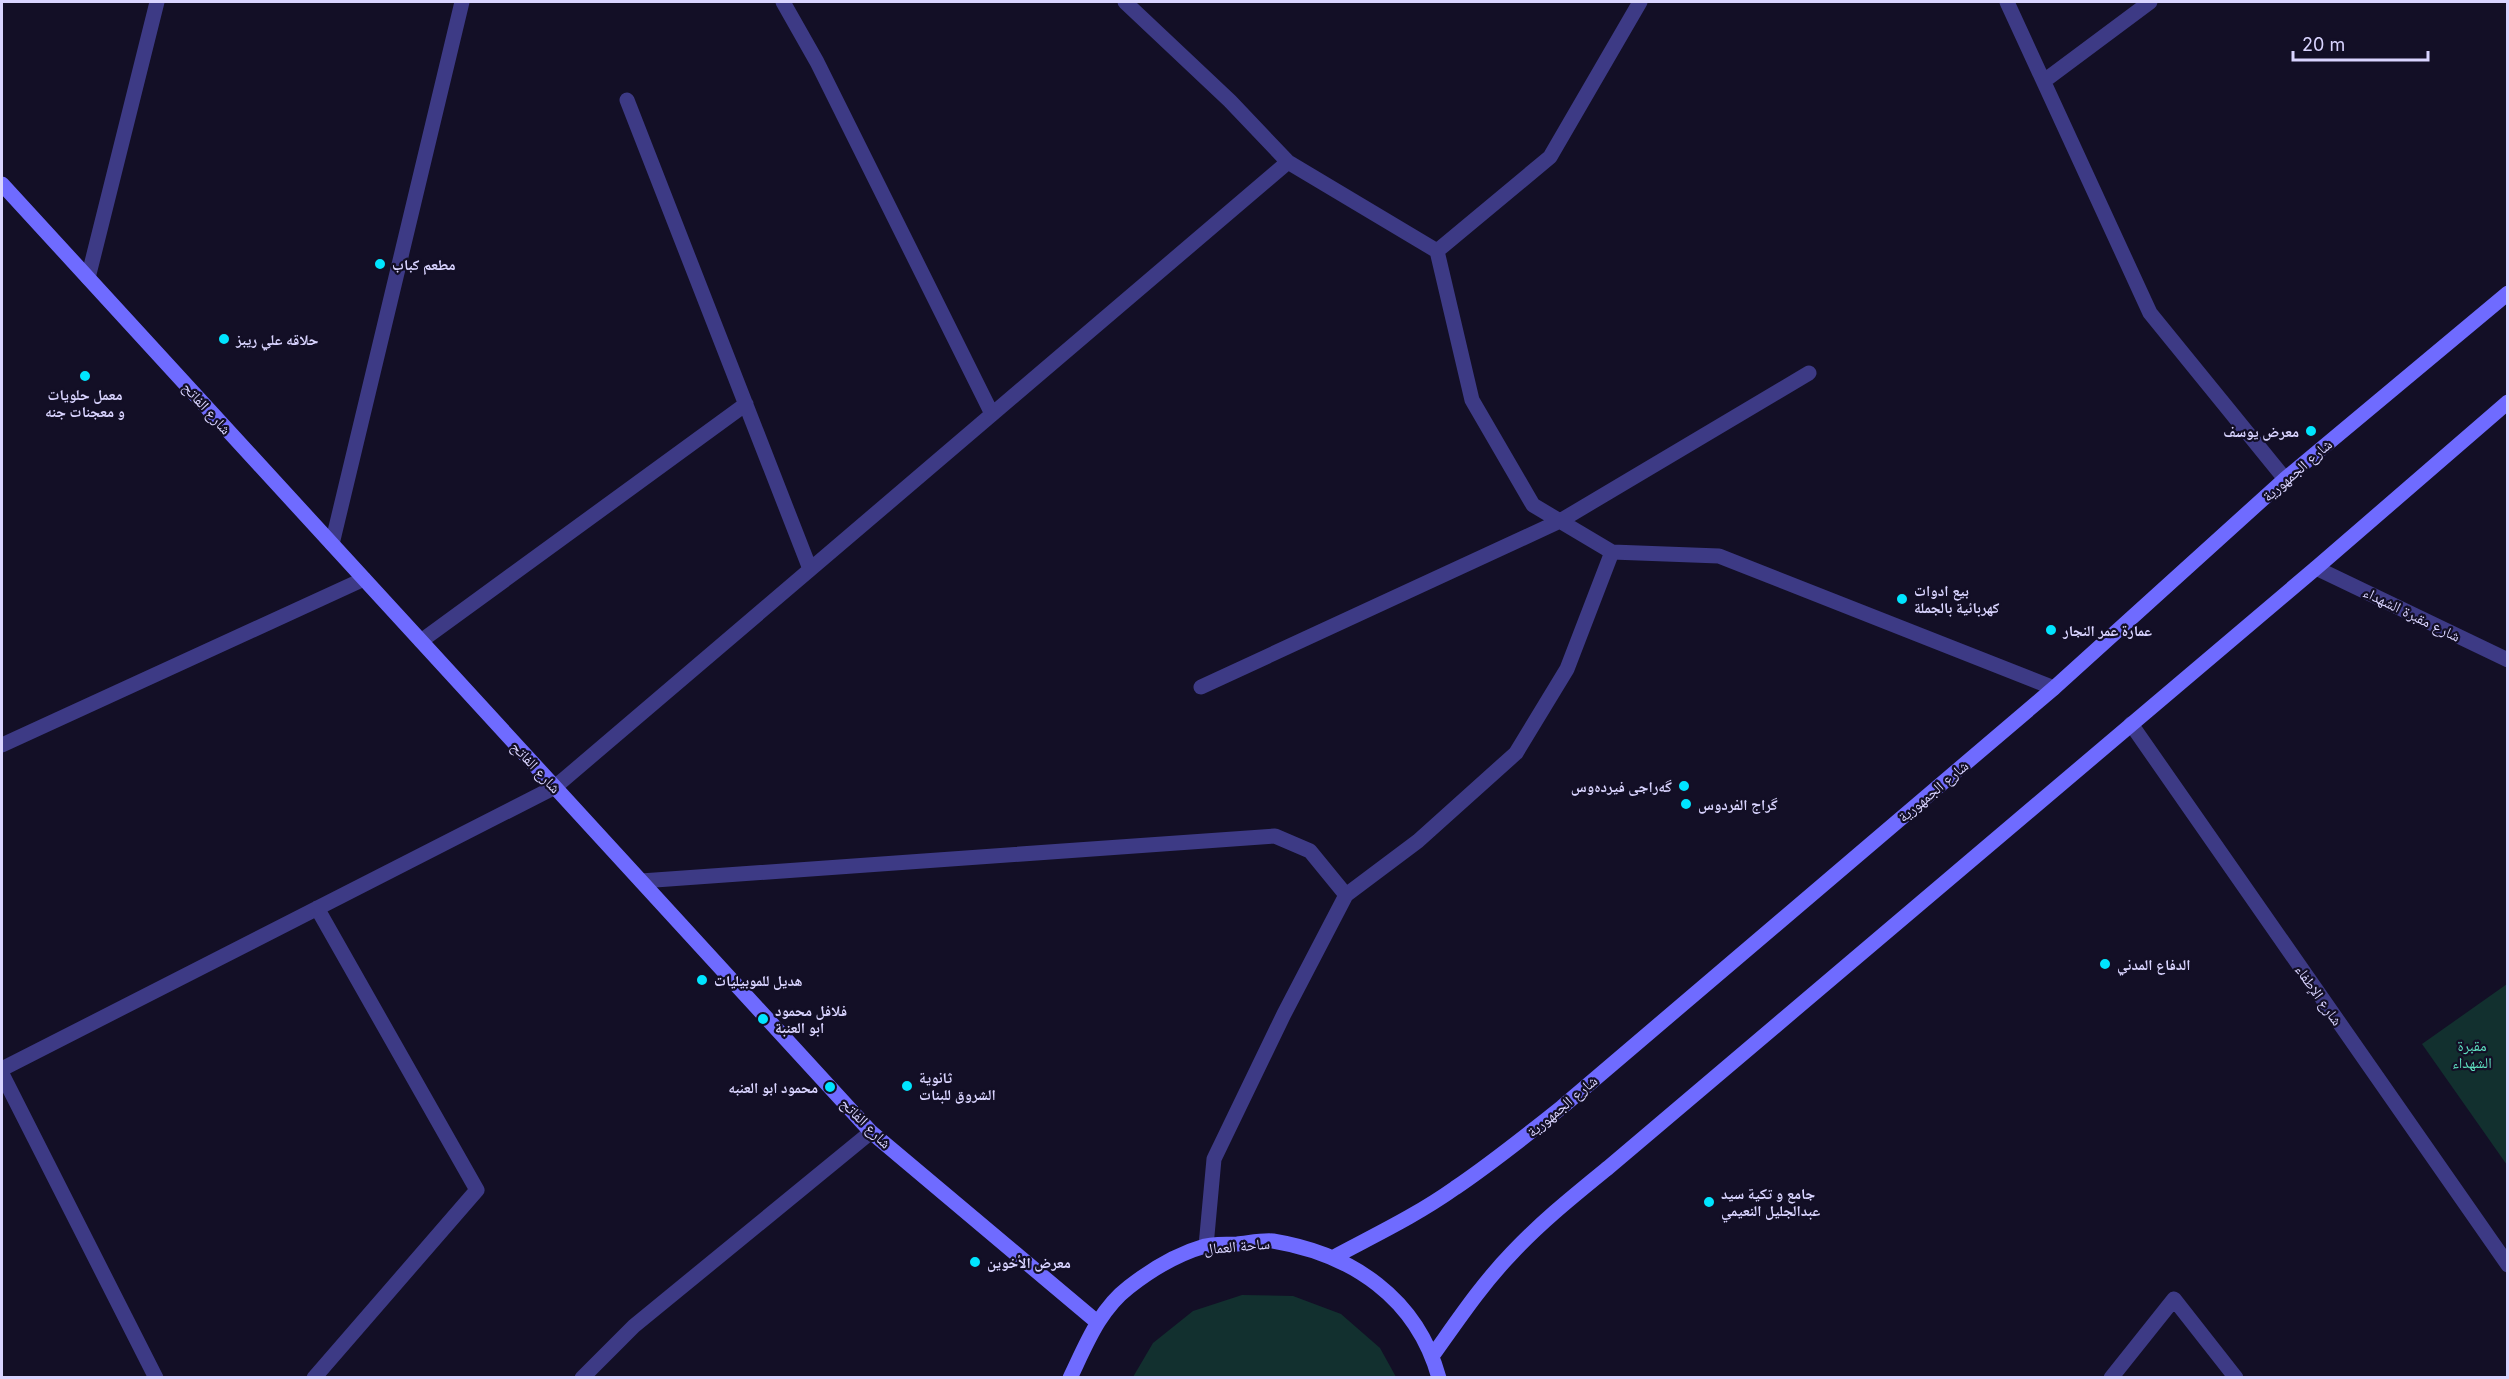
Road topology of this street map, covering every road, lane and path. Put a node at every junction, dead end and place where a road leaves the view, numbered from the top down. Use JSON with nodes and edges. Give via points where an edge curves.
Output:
{"nodes":[{"id":1,"x":157,"y":2,"type":"edge"},
{"id":2,"x":462,"y":2,"type":"edge"},
{"id":3,"x":783,"y":2,"type":"edge"},
{"id":4,"x":1125,"y":2,"type":"edge"},
{"id":5,"x":1640,"y":2,"type":"edge"},
{"id":6,"x":2007,"y":2,"type":"edge"},
{"id":7,"x":2150,"y":2,"type":"edge"},
{"id":8,"x":2044,"y":81,"type":"junction"},
{"id":9,"x":627,"y":100,"type":"dead end"},
{"id":10,"x":1288,"y":162,"type":"junction"},
{"id":11,"x":2,"y":184,"type":"edge"},
{"id":12,"x":1437,"y":252,"type":"junction"},
{"id":13,"x":88,"y":278,"type":"junction"},
{"id":14,"x":2508,"y":293,"type":"edge"},
{"id":15,"x":1809,"y":374,"type":"dead end"},
{"id":16,"x":2508,"y":402,"type":"edge"},
{"id":17,"x":746,"y":404,"type":"junction"},
{"id":18,"x":992,"y":414,"type":"junction"},
{"id":19,"x":2285,"y":479,"type":"junction"},
{"id":20,"x":1560,"y":521,"type":"junction"},
{"id":21,"x":332,"y":544,"type":"junction"},
{"id":22,"x":1612,"y":552,"type":"junction"},
{"id":23,"x":2316,"y":568,"type":"junction"},
{"id":24,"x":810,"y":569,"type":"junction"},
{"id":25,"x":364,"y":579,"type":"junction"},
{"id":26,"x":421,"y":641,"type":"junction"},
{"id":27,"x":2508,"y":660,"type":"edge"},
{"id":28,"x":1201,"y":687,"type":"dead end"},
{"id":29,"x":2054,"y":688,"type":"junction"},
{"id":30,"x":2131,"y":724,"type":"junction"},
{"id":31,"x":2,"y":745,"type":"edge"},
{"id":32,"x":555,"y":787,"type":"junction"},
{"id":33,"x":641,"y":881,"type":"junction"},
{"id":34,"x":1346,"y":895,"type":"junction"},
{"id":35,"x":317,"y":908,"type":"junction"},
{"id":36,"x":2,"y":1069,"type":"edge"},
{"id":37,"x":2,"y":1074,"type":"edge"},
{"id":38,"x":872,"y":1132,"type":"junction"},
{"id":39,"x":1206,"y":1246,"type":"junction"},
{"id":40,"x":1334,"y":1257,"type":"junction"},
{"id":41,"x":2508,"y":1265,"type":"edge"},
{"id":42,"x":1097,"y":1322,"type":"junction"},
{"id":43,"x":1433,"y":1355,"type":"junction"},
{"id":44,"x":156,"y":1377,"type":"edge"},
{"id":45,"x":314,"y":1377,"type":"edge"},
{"id":46,"x":582,"y":1377,"type":"edge"},
{"id":47,"x":1071,"y":1377,"type":"edge"},
{"id":48,"x":1439,"y":1377,"type":"edge"},
{"id":49,"x":2111,"y":1377,"type":"edge"},
{"id":50,"x":2236,"y":1377,"type":"edge"}],
"edges":[{"from":1,"to":13,"type":"street"},
{"from":2,"to":21,"type":"street"},
{"from":3,"to":18,"type":"street","via":[[823,72]]},
{"from":4,"to":10,"type":"street"},
{"from":5,"to":12,"type":"street","via":[[1550,158]]},
{"from":6,"to":8,"type":"street"},
{"from":7,"to":8,"type":"street"},
{"from":8,"to":19,"type":"street","via":[[2150,313]]},
{"from":9,"to":17,"type":"street"},
{"from":10,"to":12,"type":"street"},
{"from":10,"to":18,"type":"street"},
{"from":11,"to":13,"type":"street","name":"شارع الفاتح"},
{"from":12,"to":20,"type":"street","via":[[1472,400],[1533,505]]},
{"from":13,"to":21,"type":"street","name":"شارع الفاتح"},
{"from":14,"to":19,"type":"street","name":"شارع الجمهورية"},
{"from":15,"to":20,"type":"street"},
{"from":16,"to":23,"type":"street"},
{"from":17,"to":24,"type":"street"},
{"from":17,"to":26,"type":"street"},
{"from":18,"to":24,"type":"street"},
{"from":19,"to":29,"type":"street","name":"شارع الجمهورية"},
{"from":20,"to":22,"type":"street"},
{"from":20,"to":28,"type":"street"},
{"from":21,"to":25,"type":"street","name":"شارع الفاتح"},
{"from":22,"to":29,"type":"street","via":[[1719,556]]},
{"from":22,"to":34,"type":"street","via":[[1567,669],[1516,753],[1418,841]]},
{"from":23,"to":27,"type":"street","name":"شارع مقبرة الشهداء"},
{"from":23,"to":30,"type":"street"},
{"from":24,"to":32,"type":"street"},
{"from":25,"to":26,"type":"street","name":"شارع الفاتح"},
{"from":25,"to":31,"type":"street"},
{"from":26,"to":32,"type":"street","name":"شارع الفاتح"},
{"from":29,"to":40,"type":"street","name":"شارع الجمهورية","via":[[1509,1150],[1453,1190]]},
{"from":30,"to":41,"type":"street","name":"شارع الإطفاء"},
{"from":30,"to":43,"type":"street","via":[[1559,1208],[1512,1253]]},
{"from":32,"to":33,"type":"street","name":"شارع الفاتح"},
{"from":32,"to":35,"type":"street"},
{"from":33,"to":34,"type":"street","via":[[1275,836],[1310,851]]},
{"from":33,"to":38,"type":"street","name":"شارع الفاتح"},
{"from":34,"to":39,"type":"street","via":[[1215,1159]]},
{"from":35,"to":36,"type":"street"},
{"from":35,"to":45,"type":"street","via":[[477,1190]]},
{"from":37,"to":44,"type":"street"},
{"from":38,"to":42,"type":"street","name":"شارع الفاتح"},
{"from":38,"to":46,"type":"street","via":[[634,1326]]},
{"from":39,"to":40,"type":"street","name":"ساحة العمال","via":[[1271,1241]]},
{"from":39,"to":42,"type":"street","name":"ساحة العمال","via":[[1164,1262],[1127,1288]]},
{"from":40,"to":43,"type":"street","name":"ساحة العمال","via":[[1375,1281],[1408,1315]]},
{"from":42,"to":47,"type":"street","name":"ساحة العمال"},
{"from":43,"to":48,"type":"street","name":"ساحة العمال"},
{"from":49,"to":50,"type":"street","via":[[2174,1299]]}]}
